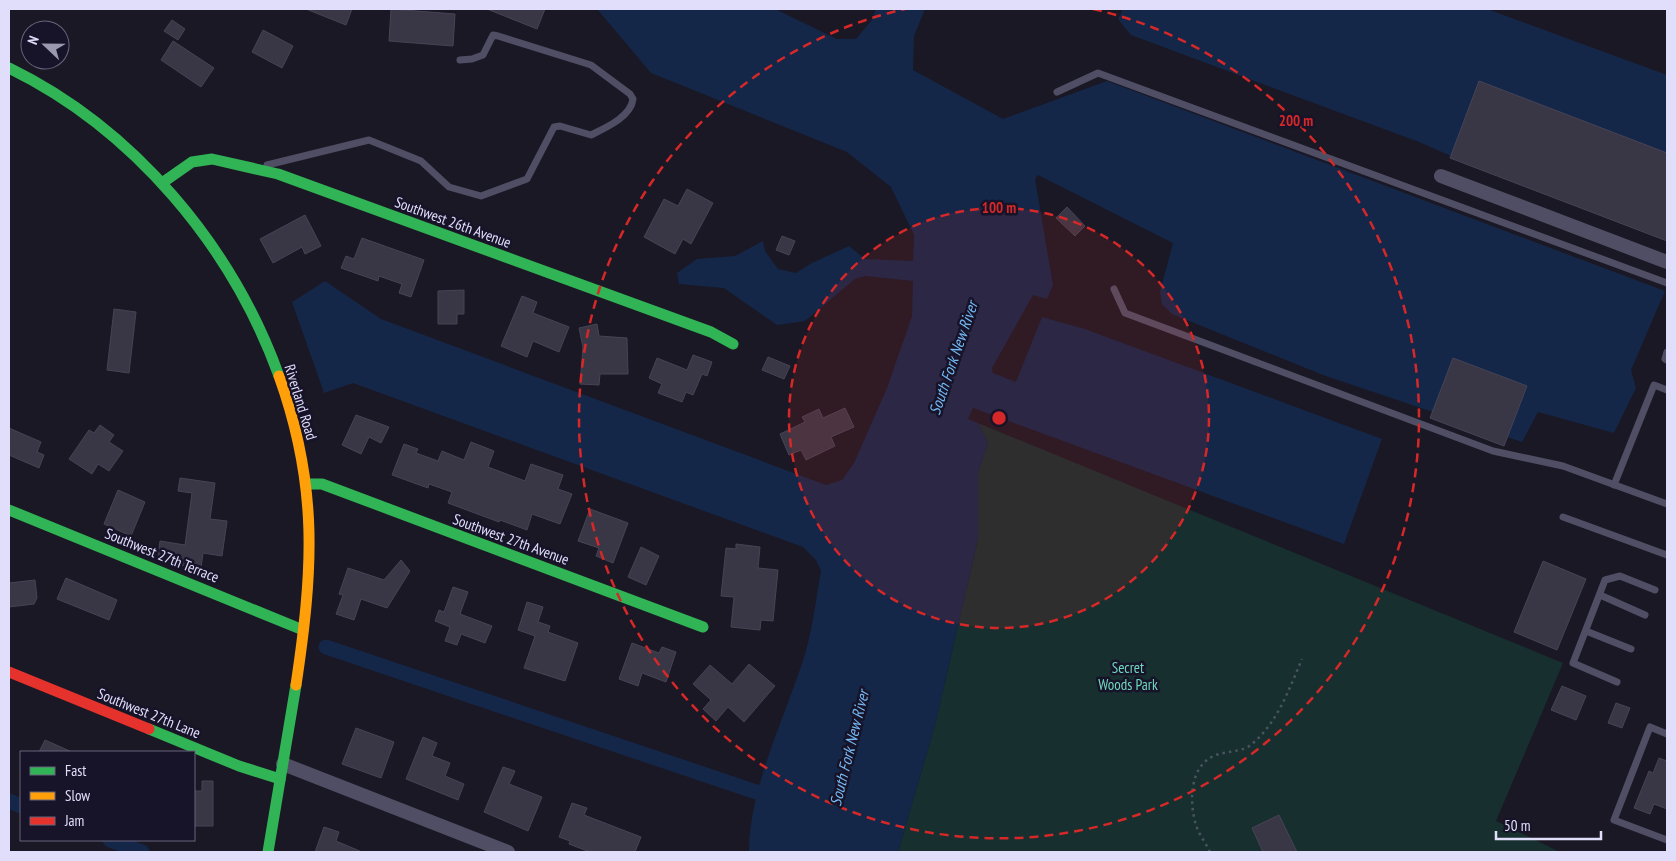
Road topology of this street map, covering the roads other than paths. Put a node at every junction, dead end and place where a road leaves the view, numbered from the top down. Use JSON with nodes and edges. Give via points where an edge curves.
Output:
{"nodes":[{"id":1,"x":460,"y":60,"type":"dead end"},
{"id":2,"x":9,"y":68,"type":"edge"},
{"id":3,"x":1057,"y":92,"type":"dead end"},
{"id":4,"x":255,"y":169,"type":"junction"},
{"id":5,"x":1441,"y":176,"type":"dead end"},
{"id":6,"x":162,"y":183,"type":"junction"},
{"id":7,"x":1667,"y":262,"type":"edge"},
{"id":8,"x":1667,"y":283,"type":"edge"},
{"id":9,"x":1114,"y":289,"type":"dead end"},
{"id":10,"x":734,"y":344,"type":"dead end"},
{"id":11,"x":1667,"y":352,"type":"edge"},
{"id":12,"x":1667,"y":360,"type":"edge"},
{"id":13,"x":1667,"y":390,"type":"edge"},
{"id":14,"x":307,"y":484,"type":"junction"},
{"id":15,"x":1614,"y":485,"type":"junction"},
{"id":16,"x":1667,"y":494,"type":"edge"},
{"id":17,"x":1666,"y":504,"type":"edge"},
{"id":18,"x":9,"y":510,"type":"edge"},
{"id":19,"x":1563,"y":517,"type":"dead end"},
{"id":20,"x":1667,"y":555,"type":"edge"},
{"id":21,"x":1655,"y":590,"type":"dead end"},
{"id":22,"x":1600,"y":595,"type":"junction"},
{"id":23,"x":1645,"y":615,"type":"dead end"},
{"id":24,"x":703,"y":627,"type":"dead end"},
{"id":25,"x":303,"y":630,"type":"junction"},
{"id":26,"x":1586,"y":631,"type":"junction"},
{"id":27,"x":1631,"y":649,"type":"dead end"},
{"id":28,"x":9,"y":672,"type":"edge"},
{"id":29,"x":1617,"y":682,"type":"dead end"},
{"id":30,"x":1667,"y":734,"type":"edge"},
{"id":31,"x":283,"y":764,"type":"junction"},
{"id":32,"x":280,"y":778,"type":"junction"},
{"id":33,"x":1667,"y":840,"type":"edge"},
{"id":34,"x":268,"y":852,"type":"edge"},
{"id":35,"x":508,"y":852,"type":"edge"}],
"edges":[{"from":1,"to":4,"type":"lane","via":[[472,60],[483,55],[493,35],[498,36],[591,65],[630,94],[633,103],[609,127],[591,136],[554,127],[527,179],[481,196],[449,186],[421,161],[369,140]]},
{"from":2,"to":6,"type":"street","name":"Riverland Road","via":[[60,98],[107,132]]},
{"from":3,"to":8,"type":"lane","via":[[1098,73]]},
{"from":4,"to":6,"type":"street","name":"Southwest 26th Avenue","via":[[212,159],[192,162]]},
{"from":4,"to":10,"type":"street","name":"Southwest 26th Avenue","via":[[278,174],[701,328]]},
{"from":5,"to":7,"type":"street"},
{"from":6,"to":14,"type":"street","name":"Riverland Road","via":[[200,229],[234,280],[262,336],[283,388]]},
{"from":9,"to":15,"type":"lane","via":[[1125,314],[1493,451],[1563,466]]},
{"from":11,"to":12,"type":"lane"},
{"from":13,"to":15,"type":"lane","via":[[1654,385]]},
{"from":14,"to":24,"type":"street","name":"Southwest 27th Avenue","via":[[322,484]]},
{"from":14,"to":25,"type":"street","name":"Riverland Road","via":[[310,562]]},
{"from":15,"to":17,"type":"lane"},
{"from":16,"to":17,"type":"lane"},
{"from":18,"to":25,"type":"street","name":"Southwest 27th Terrace"},
{"from":19,"to":20,"type":"lane"},
{"from":21,"to":22,"type":"lane","via":[[1620,576],[1605,580]]},
{"from":22,"to":23,"type":"lane"},
{"from":22,"to":26,"type":"lane"},
{"from":25,"to":31,"type":"street","name":"Riverland Road"},
{"from":26,"to":27,"type":"lane"},
{"from":26,"to":29,"type":"lane","via":[[1573,663]]},
{"from":28,"to":32,"type":"street","name":"Southwest 27th Lane","via":[[239,766]]},
{"from":30,"to":33,"type":"lane","via":[[1650,727],[1614,820]]},
{"from":31,"to":32,"type":"street","name":"Riverland Road"},
{"from":31,"to":35,"type":"street"},
{"from":32,"to":34,"type":"street","name":"Riverland Road"}]}
